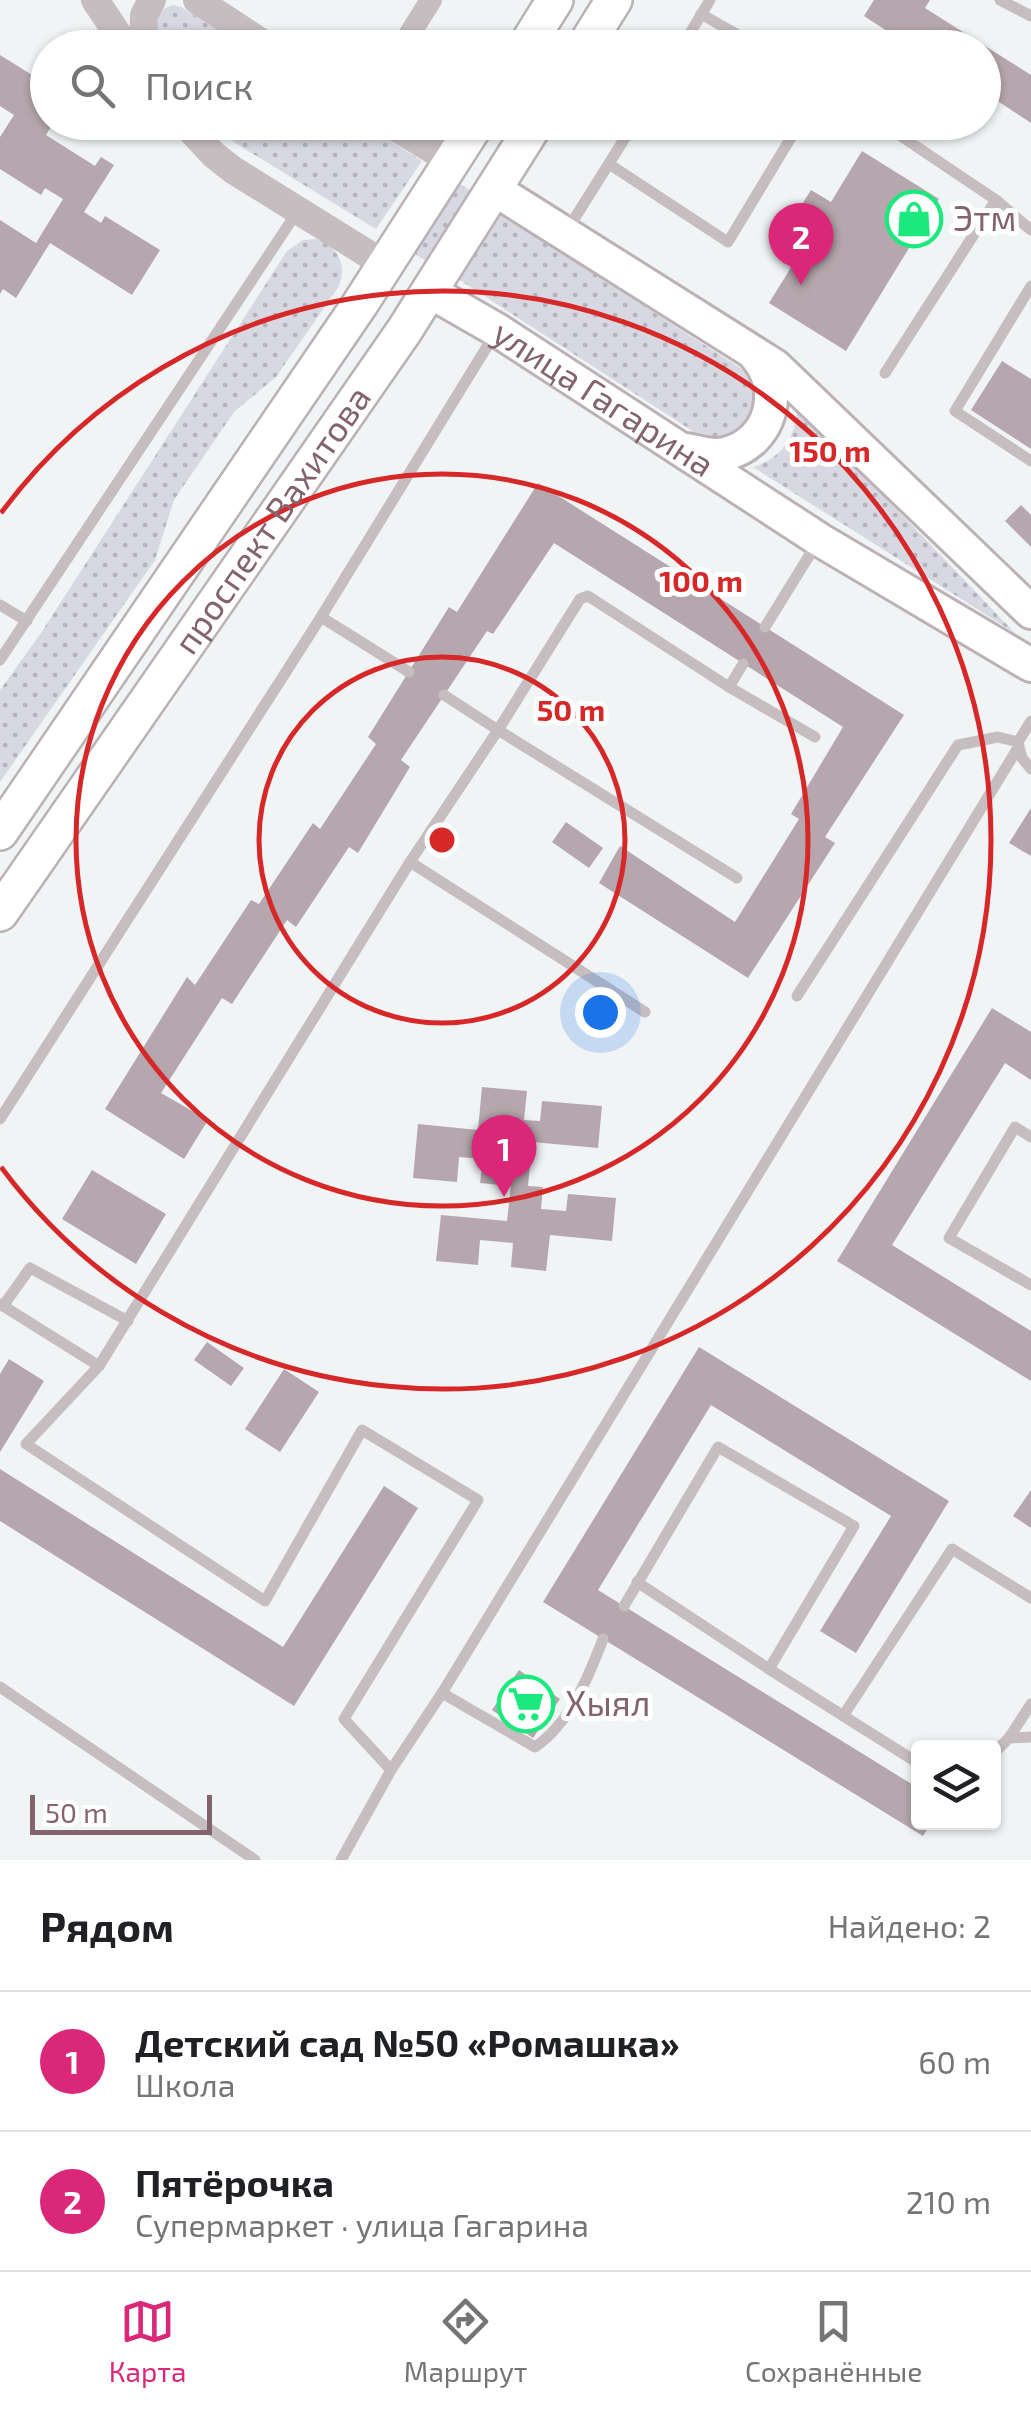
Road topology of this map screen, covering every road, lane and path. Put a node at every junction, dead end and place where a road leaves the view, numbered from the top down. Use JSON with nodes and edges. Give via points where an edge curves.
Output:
{"nodes":[{"id":1,"x":95,"y":0,"type":"edge"},
{"id":2,"x":152,"y":0,"type":"edge"},
{"id":3,"x":197,"y":0,"type":"edge"},
{"id":4,"x":431,"y":0,"type":"edge"},
{"id":5,"x":555,"y":0,"type":"edge"},
{"id":6,"x":614,"y":0,"type":"edge"},
{"id":7,"x":710,"y":0,"type":"edge"},
{"id":8,"x":1000,"y":0,"type":"edge"},
{"id":9,"x":701,"y":14,"type":"junction"},
{"id":10,"x":1031,"y":16,"type":"edge"},
{"id":11,"x":115,"y":30,"type":"edge"},
{"id":12,"x":144,"y":30,"type":"edge"},
{"id":13,"x":243,"y":30,"type":"edge"},
{"id":14,"x":412,"y":30,"type":"edge"},
{"id":15,"x":536,"y":30,"type":"edge"},
{"id":16,"x":595,"y":30,"type":"edge"},
{"id":17,"x":692,"y":30,"type":"edge"},
{"id":18,"x":729,"y":30,"type":"edge"},
{"id":19,"x":200,"y":140,"type":"edge"},
{"id":20,"x":417,"y":140,"type":"edge"},
{"id":21,"x":465,"y":140,"type":"edge"},
{"id":22,"x":525,"y":140,"type":"edge"},
{"id":23,"x":624,"y":140,"type":"edge"},
{"id":24,"x":790,"y":140,"type":"edge"},
{"id":25,"x":907,"y":140,"type":"edge"},
{"id":26,"x":451,"y":161,"type":"junction"},
{"id":27,"x":609,"y":164,"type":"junction"},
{"id":28,"x":494,"y":190,"type":"junction"},
{"id":29,"x":996,"y":200,"type":"junction"},
{"id":30,"x":297,"y":212,"type":"junction"},
{"id":31,"x":1031,"y":230,"type":"edge"},
{"id":32,"x":566,"y":232,"type":"junction"},
{"id":33,"x":384,"y":264,"type":"junction"},
{"id":34,"x":1031,"y":286,"type":"edge"},
{"id":35,"x":429,"y":291,"type":"junction"},
{"id":36,"x":1016,"y":314,"type":"junction"},
{"id":37,"x":1031,"y":323,"type":"edge"},
{"id":38,"x":497,"y":330,"type":"junction"},
{"id":39,"x":740,"y":342,"type":"junction"},
{"id":40,"x":885,"y":374,"type":"dead end"},
{"id":41,"x":676,"y":447,"type":"junction"},
{"id":42,"x":1031,"y":461,"type":"edge"},
{"id":43,"x":820,"y":540,"type":"junction"},
{"id":44,"x":0,"y":605,"type":"edge"},
{"id":45,"x":1031,"y":612,"type":"edge"},
{"id":46,"x":321,"y":617,"type":"junction"},
{"id":47,"x":27,"y":621,"type":"junction"},
{"id":48,"x":766,"y":627,"type":"dead end"},
{"id":49,"x":0,"y":660,"type":"edge"},
{"id":50,"x":743,"y":664,"type":"dead end"},
{"id":51,"x":1031,"y":665,"type":"edge"},
{"id":52,"x":408,"y":672,"type":"dead end"},
{"id":53,"x":729,"y":687,"type":"junction"},
{"id":54,"x":444,"y":695,"type":"dead end"},
{"id":55,"x":1031,"y":721,"type":"edge"},
{"id":56,"x":498,"y":730,"type":"junction"},
{"id":57,"x":816,"y":738,"type":"dead end"},
{"id":58,"x":1018,"y":744,"type":"junction"},
{"id":59,"x":1031,"y":769,"type":"edge"},
{"id":60,"x":0,"y":832,"type":"edge"},
{"id":61,"x":410,"y":862,"type":"junction"},
{"id":62,"x":737,"y":878,"type":"dead end"},
{"id":63,"x":0,"y":914,"type":"edge"},
{"id":64,"x":797,"y":996,"type":"dead end"},
{"id":65,"x":645,"y":1012,"type":"dead end"},
{"id":66,"x":0,"y":1119,"type":"edge"},
{"id":67,"x":1031,"y":1137,"type":"edge"},
{"id":68,"x":1031,"y":1285,"type":"edge"},
{"id":69,"x":2,"y":1305,"type":"edge"},
{"id":70,"x":128,"y":1321,"type":"junction"},
{"id":71,"x":99,"y":1366,"type":"junction"},
{"id":72,"x":638,"y":1582,"type":"junction"},
{"id":73,"x":1031,"y":1598,"type":"edge"},
{"id":74,"x":624,"y":1606,"type":"dead end"},
{"id":75,"x":603,"y":1639,"type":"dead end"},
{"id":76,"x":769,"y":1669,"type":"junction"},
{"id":77,"x":0,"y":1687,"type":"edge"},
{"id":78,"x":442,"y":1692,"type":"junction"},
{"id":79,"x":1031,"y":1704,"type":"edge"},
{"id":80,"x":843,"y":1716,"type":"junction"},
{"id":81,"x":1031,"y":1737,"type":"edge"},
{"id":82,"x":1009,"y":1738,"type":"junction"},
{"id":83,"x":1001,"y":1746,"type":"edge"},
{"id":84,"x":911,"y":1759,"type":"edge"},
{"id":85,"x":391,"y":1770,"type":"junction"},
{"id":86,"x":255,"y":1860,"type":"edge"},
{"id":87,"x":340,"y":1860,"type":"edge"}],
"edges":[{"from":1,"to":11,"type":"street"},
{"from":2,"to":12,"type":"street"},
{"from":3,"to":13,"type":"street"},
{"from":4,"to":14,"type":"street"},
{"from":5,"to":15,"type":"main road"},
{"from":6,"to":16,"type":"main road"},
{"from":7,"to":9,"type":"lane"},
{"from":8,"to":10,"type":"lane"},
{"from":9,"to":17,"type":"lane"},
{"from":9,"to":18,"type":"lane"},
{"from":19,"to":30,"type":"street","name":"улица Гагарина"},
{"from":20,"to":26,"type":"street"},
{"from":21,"to":26,"type":"main road","name":"проспект Вахитова"},
{"from":22,"to":28,"type":"main road","name":"проспект Вахитова"},
{"from":23,"to":27,"type":"lane"},
{"from":24,"to":27,"type":"lane","via":[[728,242]]},
{"from":25,"to":29,"type":"lane"},
{"from":26,"to":28,"type":"main road"},
{"from":26,"to":33,"type":"main road","name":"проспект Вахитова"},
{"from":27,"to":32,"type":"lane"},
{"from":28,"to":32,"type":"main road"},
{"from":28,"to":35,"type":"main road","name":"проспект Вахитова"},
{"from":29,"to":31,"type":"lane"},
{"from":29,"to":40,"type":"lane"},
{"from":30,"to":33,"type":"street","name":"улица Гагарина"},
{"from":30,"to":47,"type":"lane"},
{"from":32,"to":39,"type":"main road"},
{"from":33,"to":35,"type":"main road","name":"улица Гагарина"},
{"from":33,"to":60,"type":"main road","name":"проспект Вахитова"},
{"from":34,"to":36,"type":"lane"},
{"from":35,"to":38,"type":"main road","name":"улица Гагарина"},
{"from":35,"to":63,"type":"main road","name":"проспект Вахитова"},
{"from":36,"to":37,"type":"lane"},
{"from":36,"to":42,"type":"lane","via":[[955,410]]},
{"from":38,"to":41,"type":"main road","name":"улица Гагарина"},
{"from":38,"to":46,"type":"lane"},
{"from":39,"to":41,"type":"main road","via":[[762,362],[771,382],[772,406],[763,427],[726,454]]},
{"from":39,"to":45,"type":"main road","via":[[775,366]]},
{"from":41,"to":43,"type":"main road","name":"улица Гагарина"},
{"from":43,"to":48,"type":"lane"},
{"from":43,"to":51,"type":"main road","name":"улица Гагарина"},
{"from":44,"to":47,"type":"lane"},
{"from":46,"to":52,"type":"lane"},
{"from":46,"to":66,"type":"lane"},
{"from":47,"to":49,"type":"lane"},
{"from":50,"to":53,"type":"lane"},
{"from":53,"to":56,"type":"lane","via":[[588,596]]},
{"from":53,"to":57,"type":"lane"},
{"from":54,"to":56,"type":"lane"},
{"from":55,"to":58,"type":"lane"},
{"from":56,"to":61,"type":"lane"},
{"from":56,"to":62,"type":"lane"},
{"from":58,"to":59,"type":"lane"},
{"from":58,"to":64,"type":"lane","via":[[998,736],[958,746]]},
{"from":58,"to":78,"type":"lane"},
{"from":61,"to":65,"type":"lane"},
{"from":61,"to":70,"type":"lane"},
{"from":67,"to":68,"type":"lane","via":[[1015,1127],[950,1238]]},
{"from":69,"to":70,"type":"lane","via":[[30,1268]]},
{"from":69,"to":71,"type":"lane"},
{"from":70,"to":71,"type":"lane"},
{"from":71,"to":85,"type":"lane","via":[[26,1444],[265,1601],[362,1430],[478,1500],[344,1718]]},
{"from":72,"to":74,"type":"lane"},
{"from":72,"to":76,"type":"lane"},
{"from":72,"to":76,"type":"lane","via":[[718,1447],[854,1526]]},
{"from":73,"to":80,"type":"lane","via":[[952,1548]]},
{"from":75,"to":78,"type":"lane","via":[[554,1734],[535,1747]]},
{"from":76,"to":80,"type":"lane"},
{"from":77,"to":86,"type":"lane"},
{"from":78,"to":85,"type":"lane"},
{"from":79,"to":82,"type":"lane"},
{"from":80,"to":84,"type":"lane"},
{"from":81,"to":82,"type":"lane"},
{"from":82,"to":83,"type":"lane"},
{"from":85,"to":87,"type":"lane"}]}
